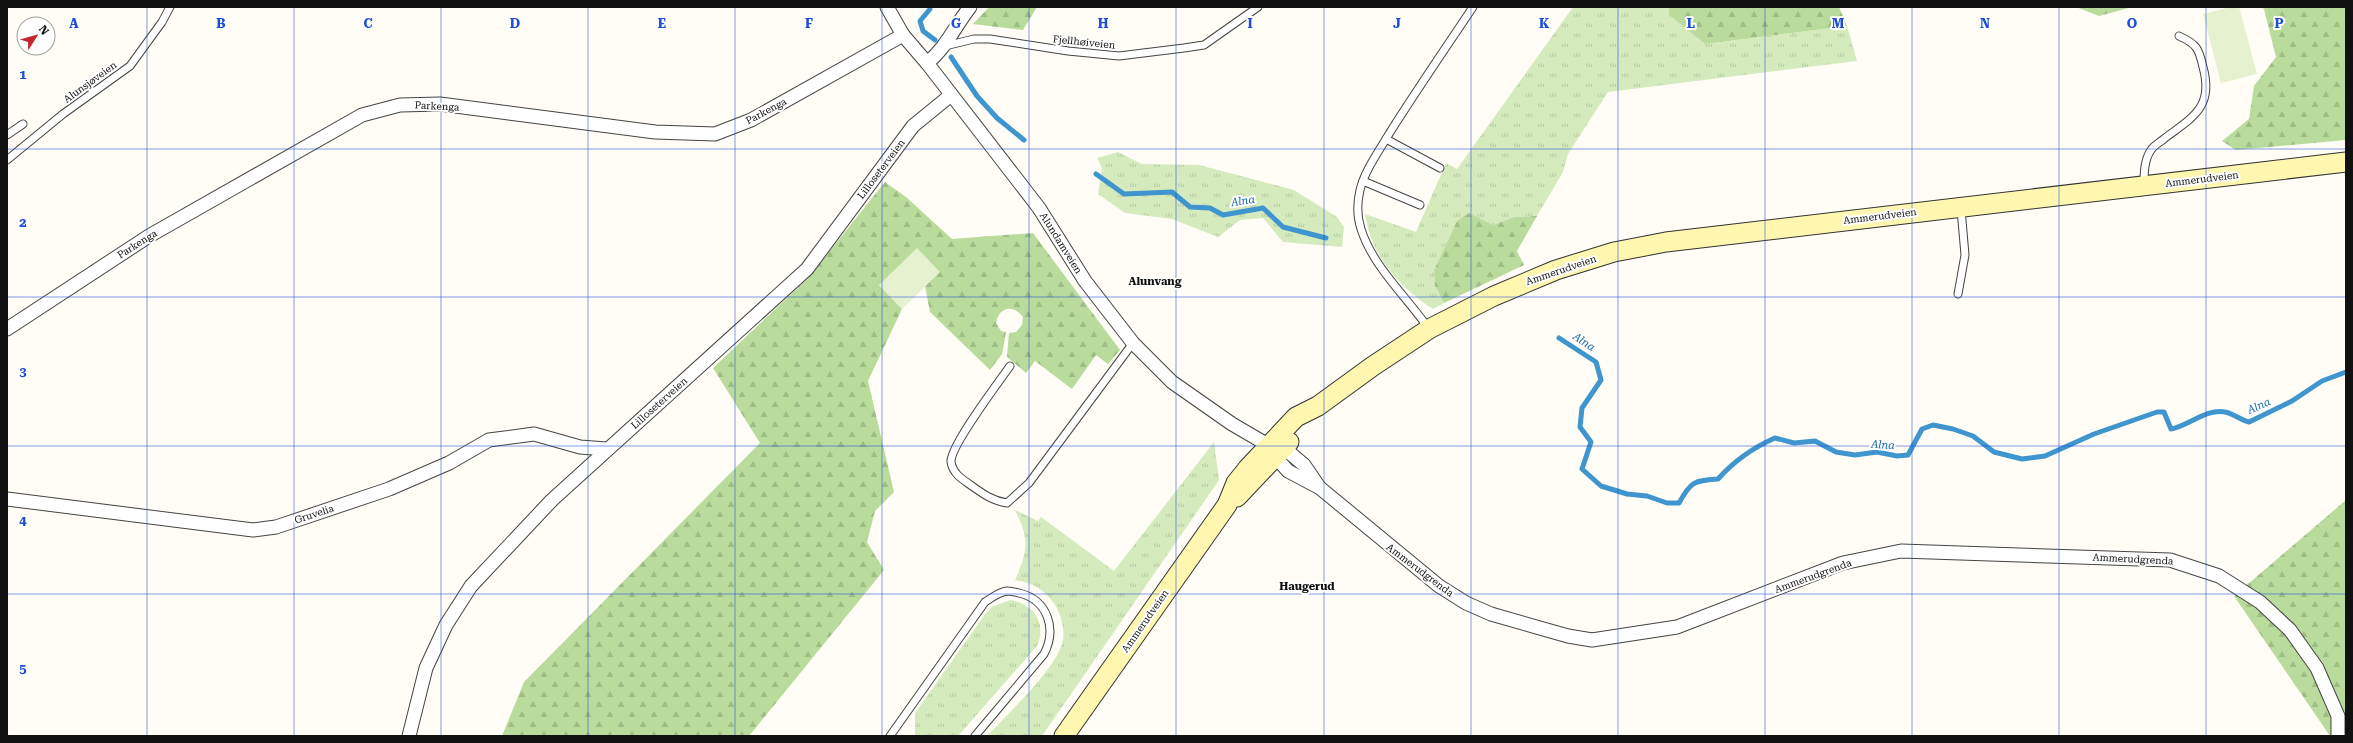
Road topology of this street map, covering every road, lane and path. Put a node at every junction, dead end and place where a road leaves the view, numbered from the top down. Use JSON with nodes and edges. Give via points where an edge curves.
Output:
{"nodes":[{"id":1,"x":170,"y":7,"type":"edge"},
{"id":2,"x":887,"y":7,"type":"edge"},
{"id":3,"x":970,"y":7,"type":"edge"},
{"id":4,"x":1258,"y":7,"type":"edge"},
{"id":5,"x":1473,"y":7,"type":"edge"},
{"id":6,"x":903,"y":36,"type":"junction"},
{"id":7,"x":2179,"y":36,"type":"dead end"},
{"id":8,"x":944,"y":46,"type":"junction"},
{"id":9,"x":927,"y":62,"type":"junction"},
{"id":10,"x":951,"y":95,"type":"junction"},
{"id":11,"x":23,"y":124,"type":"dead end"},
{"id":12,"x":7,"y":135,"type":"edge"},
{"id":13,"x":1386,"y":139,"type":"junction"},
{"id":14,"x":7,"y":160,"type":"edge"},
{"id":15,"x":2346,"y":162,"type":"edge"},
{"id":16,"x":1440,"y":168,"type":"dead end"},
{"id":17,"x":1363,"y":182,"type":"junction"},
{"id":18,"x":2144,"y":185,"type":"junction"},
{"id":19,"x":1420,"y":205,"type":"dead end"},
{"id":20,"x":1961,"y":207,"type":"junction"},
{"id":21,"x":1958,"y":294,"type":"dead end"},
{"id":22,"x":7,"y":329,"type":"edge"},
{"id":23,"x":1429,"y":329,"type":"junction"},
{"id":24,"x":1133,"y":343,"type":"junction"},
{"id":25,"x":1010,"y":366,"type":"dead end"},
{"id":26,"x":606,"y":449,"type":"junction"},
{"id":27,"x":1275,"y":450,"type":"junction"},
{"id":28,"x":1320,"y":488,"type":"joint"},
{"id":29,"x":7,"y":499,"type":"edge"},
{"id":30,"x":410,"y":732,"type":"edge"},
{"id":31,"x":401,"y":736,"type":"edge"},
{"id":32,"x":890,"y":736,"type":"edge"},
{"id":33,"x":975,"y":736,"type":"edge"},
{"id":34,"x":1064,"y":736,"type":"edge"},
{"id":35,"x":2338,"y":736,"type":"edge"}],
"edges":[{"from":1,"to":14,"type":"lane","name":"Alunsjøveien","via":[[130,66],[63,114]]},
{"from":2,"to":6,"type":"street","name":"Alundamveien"},
{"from":3,"to":8,"type":"street"},
{"from":4,"to":8,"type":"lane","name":"Fjellhøiveien","via":[[1204,45],[1184,48],[1119,56],[990,39],[974,39]]},
{"from":5,"to":13,"type":"lane"},
{"from":6,"to":9,"type":"street","name":"Alundamveien"},
{"from":6,"to":22,"type":"street","name":"Parkenga","via":[[751,120],[715,134],[655,132],[440,104],[400,104],[362,115],[149,236]]},
{"from":7,"to":18,"type":"lane","via":[[2189,40],[2198,49],[2205,73],[2205,100],[2194,117],[2151,149],[2144,173]]},
{"from":8,"to":9,"type":"street"},
{"from":9,"to":10,"type":"street","name":"Alundamveien"},
{"from":10,"to":24,"type":"street","name":"Alundamveien","via":[[1039,208],[1085,281]]},
{"from":10,"to":26,"type":"street","name":"Lilloseterveien","via":[[913,126],[807,269]]},
{"from":11,"to":12,"type":"lane"},
{"from":13,"to":16,"type":"lane"},
{"from":13,"to":17,"type":"lane"},
{"from":15,"to":18,"type":"street","name":"Ammerudveien"},
{"from":17,"to":19,"type":"lane"},
{"from":17,"to":23,"type":"lane","via":[[1357,214],[1367,245],[1380,266]]},
{"from":18,"to":20,"type":"street","name":"Ammerudveien"},
{"from":20,"to":21,"type":"lane","via":[[1965,255]]},
{"from":20,"to":23,"type":"street","name":"Ammerudveien","via":[[1692,238],[1614,252],[1524,283]]},
{"from":23,"to":27,"type":"street","name":"Ammerudveien","via":[[1318,406],[1305,425]]},
{"from":24,"to":25,"type":"lane","via":[[1029,483],[1007,503],[991,499],[955,474],[951,460],[957,444]]},
{"from":24,"to":27,"type":"street","name":"Alundamveien","via":[[1172,382]]},
{"from":26,"to":29,"type":"street","name":"Gruvelia","via":[[580,447],[534,434],[489,440],[449,463],[389,489],[276,526],[253,530]]},
{"from":26,"to":30,"type":"street","name":"Lilloseterveien","via":[[552,500],[471,586],[446,625],[426,668]]},
{"from":27,"to":28,"type":"street","name":"Alundamveien","via":[[1295,476]]},
{"from":27,"to":34,"type":"street","name":"Ammerudveien","via":[[1245,490],[1227,505]]},
{"from":28,"to":35,"type":"street","name":"Ammerudgrenda","via":[[1439,586],[1466,603],[1491,614],[1568,636],[1592,640],[1677,627],[1843,563],[1901,551],[2170,560],[2219,576],[2260,602],[2290,630],[2317,668],[2338,716]]},
{"from":30,"to":31,"type":"street"},
{"from":32,"to":33,"type":"lane","via":[[985,602],[1008,591],[1027,595],[1044,609],[1050,622],[1049,644],[1044,654]]}]}
